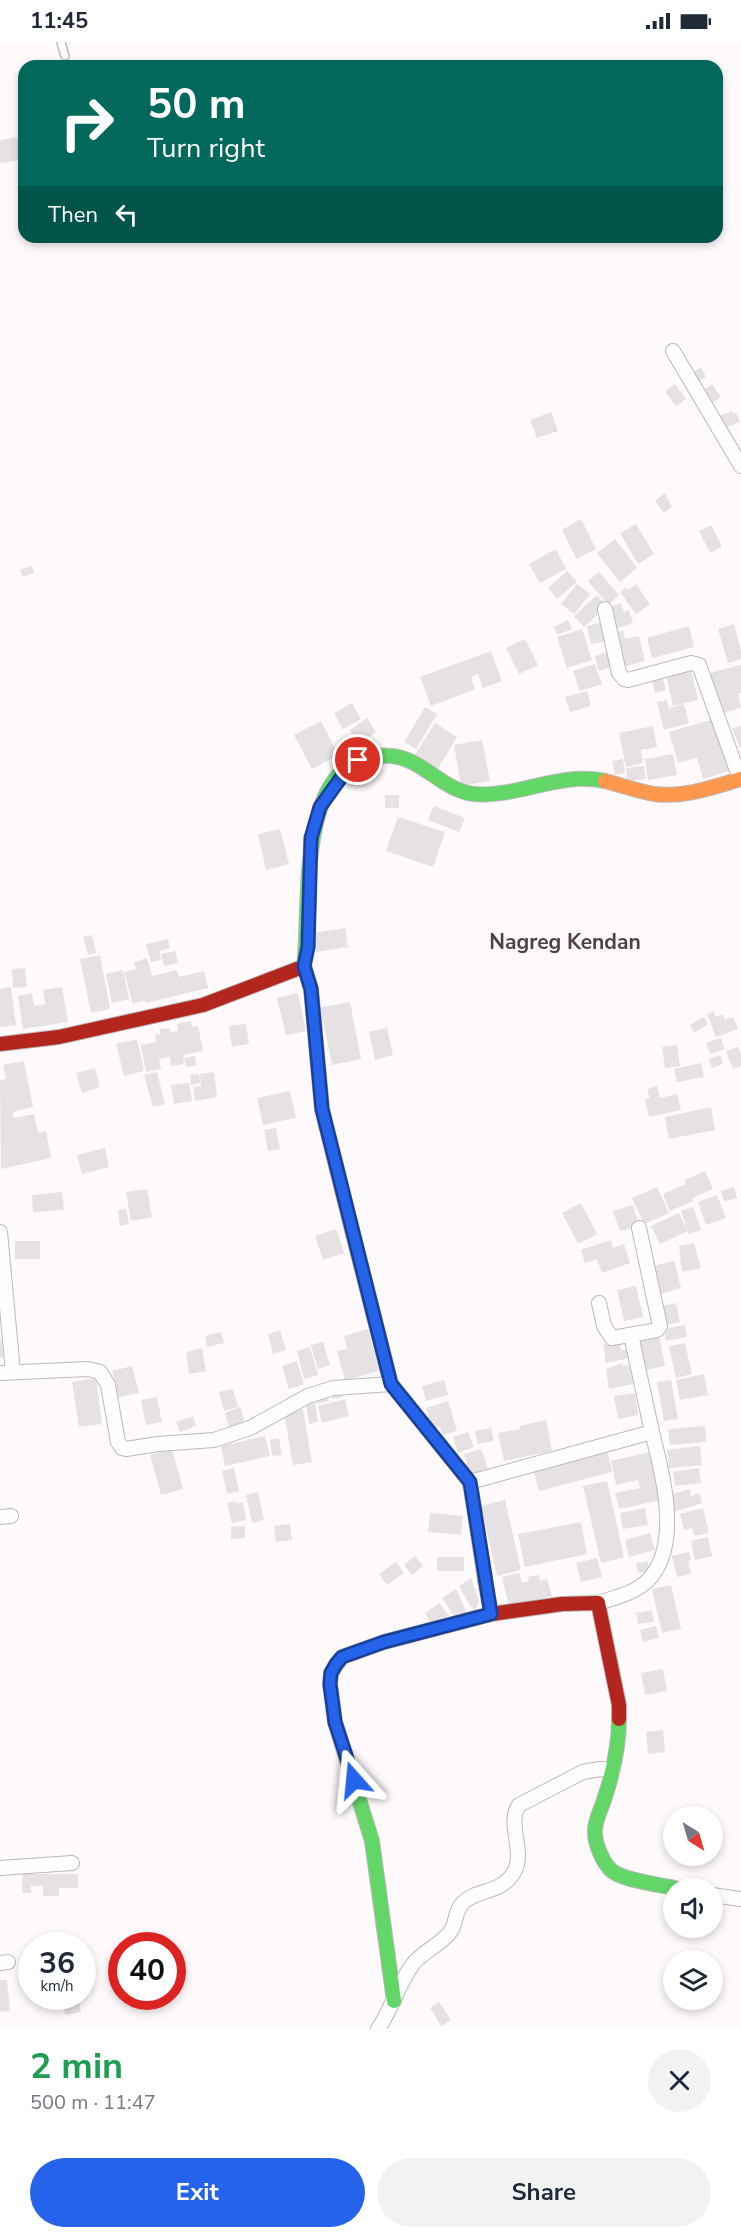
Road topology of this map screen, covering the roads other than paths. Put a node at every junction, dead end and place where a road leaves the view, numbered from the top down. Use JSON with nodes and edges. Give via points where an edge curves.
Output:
{"nodes":[{"id":1,"x":62,"y":42,"type":"edge"},
{"id":2,"x":65,"y":56,"type":"dead end"},
{"id":3,"x":673,"y":351,"type":"dead end"},
{"id":4,"x":741,"y":466,"type":"edge"},
{"id":5,"x":605,"y":609,"type":"dead end"},
{"id":6,"x":741,"y":779,"type":"edge"},
{"id":7,"x":304,"y":966,"type":"junction"},
{"id":8,"x":0,"y":1044,"type":"edge"},
{"id":9,"x":639,"y":1228,"type":"dead end"},
{"id":10,"x":0,"y":1232,"type":"edge"},
{"id":11,"x":599,"y":1303,"type":"dead end"},
{"id":12,"x":631,"y":1335,"type":"junction"},
{"id":13,"x":6,"y":1372,"type":"edge"},
{"id":14,"x":391,"y":1384,"type":"junction"},
{"id":15,"x":652,"y":1432,"type":"junction"},
{"id":16,"x":470,"y":1482,"type":"junction"},
{"id":17,"x":598,"y":1603,"type":"junction"},
{"id":18,"x":491,"y":1614,"type":"junction"},
{"id":19,"x":613,"y":1770,"type":"junction"},
{"id":20,"x":72,"y":1863,"type":"dead end"},
{"id":21,"x":0,"y":1868,"type":"edge"},
{"id":22,"x":663,"y":1886,"type":"edge"},
{"id":23,"x":723,"y":1897,"type":"edge"},
{"id":24,"x":741,"y":1899,"type":"edge"},
{"id":25,"x":394,"y":2001,"type":"junction"},
{"id":26,"x":378,"y":2029,"type":"edge"}],
"edges":[{"from":1,"to":2,"type":"lane"},
{"from":3,"to":4,"type":"street"},
{"from":5,"to":6,"type":"street","via":[[624,679],[691,663],[699,665]]},
{"from":6,"to":7,"type":"street","via":[[680,795],[657,794],[585,778],[473,794],[451,788],[404,758],[392,755],[358,760],[320,807],[311,838]]},
{"from":7,"to":8,"type":"street","via":[[203,1005],[59,1037]]},
{"from":7,"to":14,"type":"street","via":[[311,989],[322,1109]]},
{"from":9,"to":12,"type":"street","via":[[660,1321],[657,1330]]},
{"from":10,"to":13,"type":"street"},
{"from":11,"to":12,"type":"street","via":[[610,1336]]},
{"from":12,"to":15,"type":"street"},
{"from":13,"to":14,"type":"street","via":[[100,1372],[108,1385],[119,1445],[126,1449],[214,1440],[250,1428],[308,1396],[333,1388]]},
{"from":14,"to":16,"type":"street"},
{"from":15,"to":16,"type":"street"},
{"from":15,"to":17,"type":"street","via":[[667,1504],[666,1538],[657,1569],[644,1584]]},
{"from":16,"to":18,"type":"street"},
{"from":17,"to":18,"type":"street"},
{"from":17,"to":19,"type":"street","via":[[619,1705]]},
{"from":18,"to":25,"type":"street","via":[[342,1657],[331,1673],[335,1722],[366,1819],[376,1865]]},
{"from":19,"to":22,"type":"street","via":[[595,1829],[602,1858],[613,1872]]},
{"from":19,"to":25,"type":"street","via":[[583,1772],[519,1805],[515,1815],[518,1860],[513,1874],[500,1887],[461,1905],[451,1930],[415,1961]]},
{"from":20,"to":21,"type":"street"},
{"from":23,"to":24,"type":"street"},
{"from":25,"to":26,"type":"street"}]}
